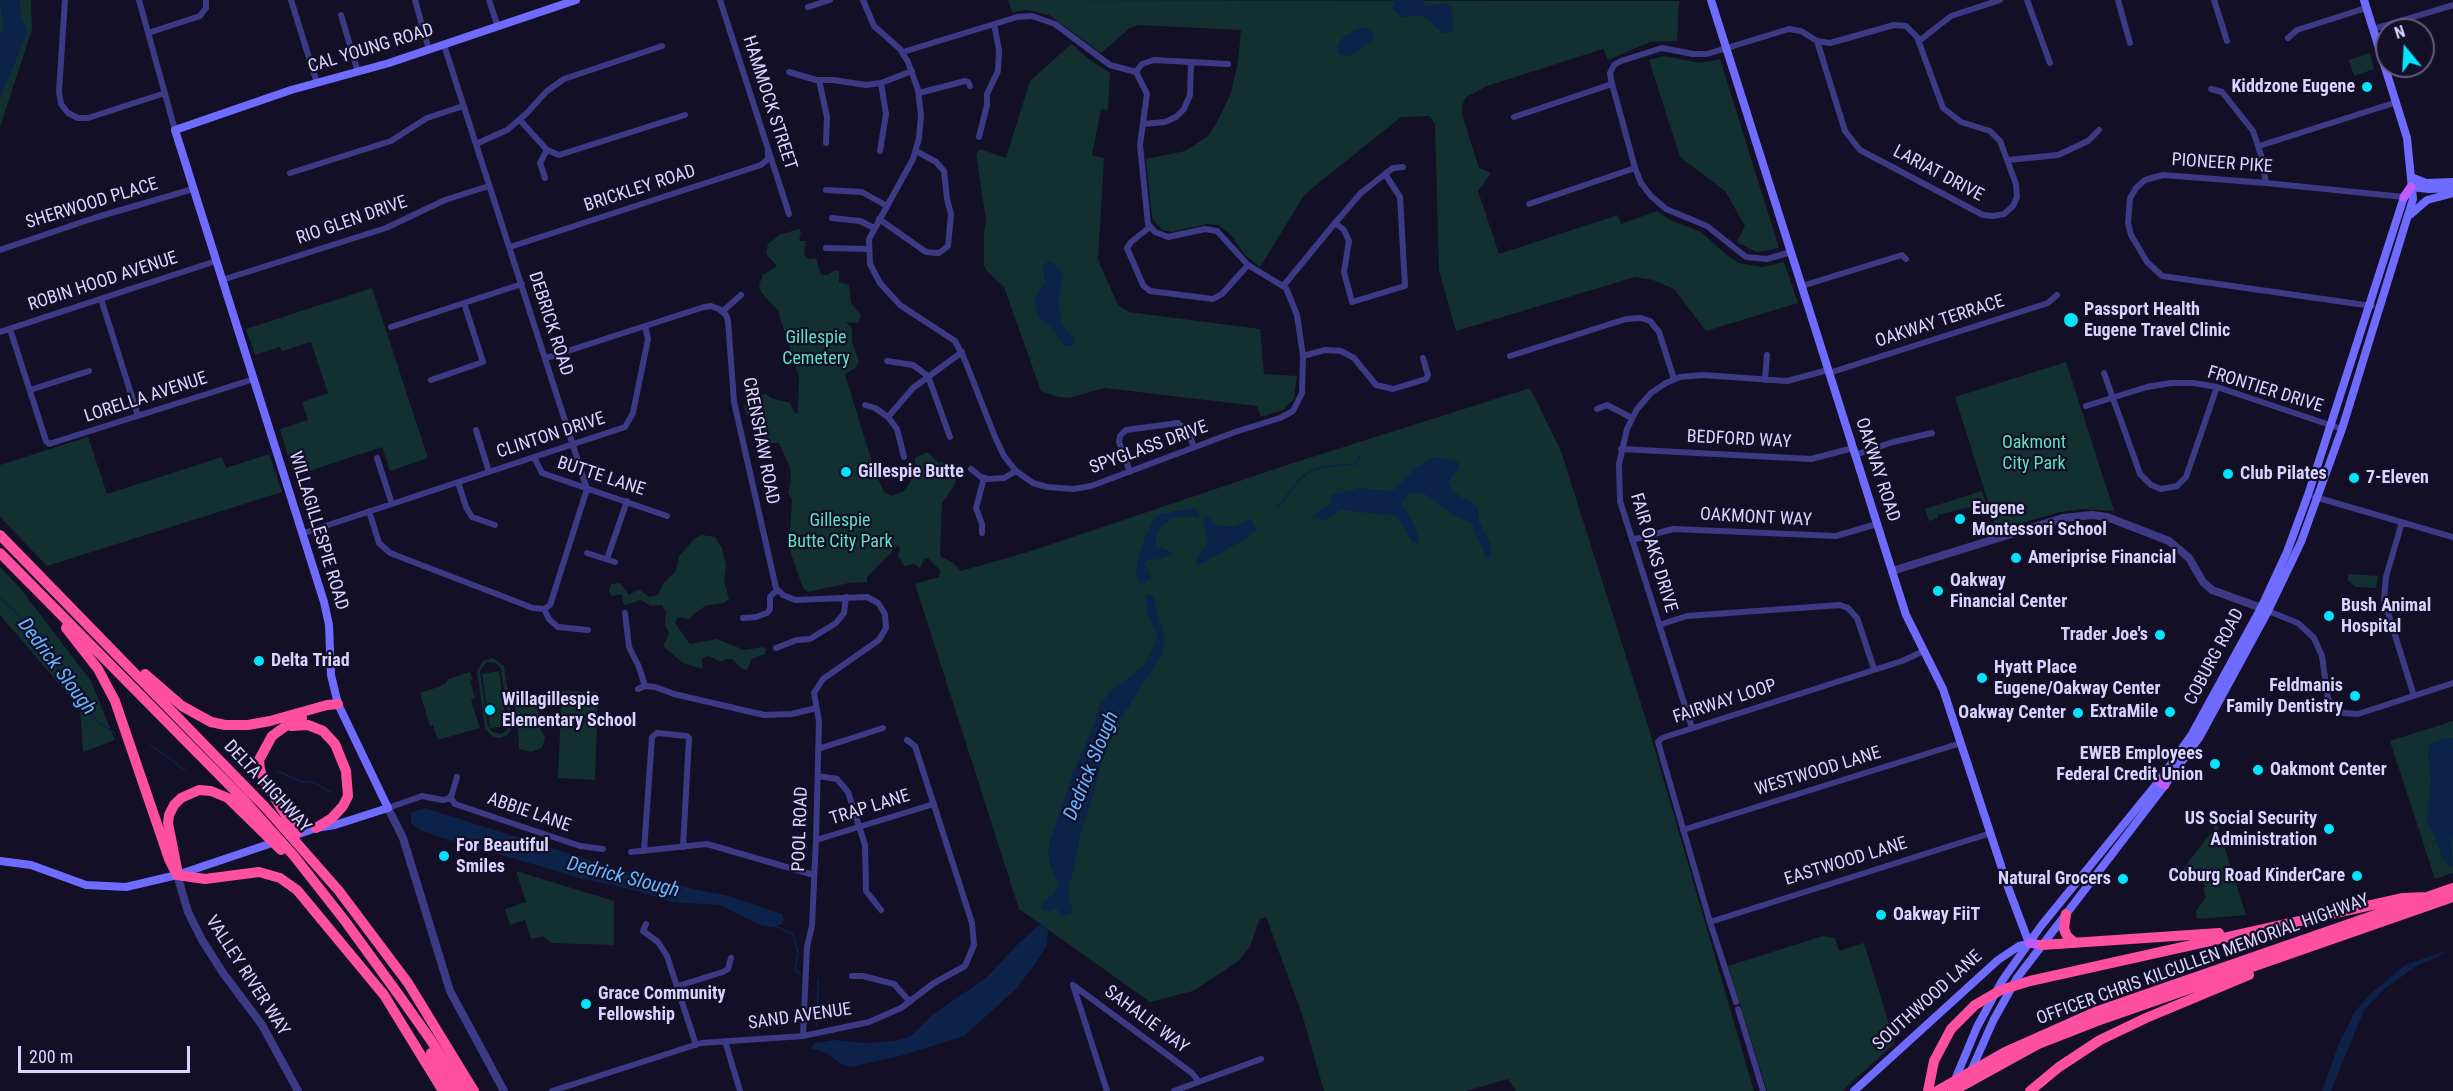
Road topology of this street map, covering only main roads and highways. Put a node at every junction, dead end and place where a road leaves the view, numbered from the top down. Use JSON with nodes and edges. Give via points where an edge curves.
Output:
{"nodes":[{"id":1,"x":576,"y":0,"type":"edge"},
{"id":2,"x":1711,"y":0,"type":"edge"},
{"id":3,"x":2365,"y":4,"type":"edge"},
{"id":4,"x":175,"y":129,"type":"joint"},
{"id":5,"x":2411,"y":182,"type":"junction"},
{"id":6,"x":2453,"y":182,"type":"edge"},
{"id":7,"x":2453,"y":188,"type":"edge"},
{"id":8,"x":2453,"y":193,"type":"edge"},
{"id":9,"x":2404,"y":197,"type":"joint"},
{"id":10,"x":2408,"y":219,"type":"junction"},
{"id":11,"x":2375,"y":307,"type":"junction"},
{"id":12,"x":2313,"y":496,"type":"junction"},
{"id":13,"x":0,"y":536,"type":"edge"},
{"id":14,"x":1,"y":554,"type":"edge"},
{"id":15,"x":90,"y":628,"type":"junction"},
{"id":16,"x":338,"y":704,"type":"junction"},
{"id":17,"x":285,"y":727,"type":"junction"},
{"id":18,"x":2162,"y":783,"type":"junction"},
{"id":19,"x":316,"y":828,"type":"junction"},
{"id":20,"x":0,"y":861,"type":"edge"},
{"id":21,"x":177,"y":875,"type":"junction"},
{"id":22,"x":2453,"y":888,"type":"edge"},
{"id":23,"x":339,"y":891,"type":"junction"},
{"id":24,"x":2427,"y":897,"type":"junction"},
{"id":25,"x":2453,"y":897,"type":"edge"},
{"id":26,"x":2066,"y":914,"type":"junction"},
{"id":27,"x":345,"y":921,"type":"junction"},
{"id":28,"x":2255,"y":931,"type":"junction"},
{"id":29,"x":2354,"y":931,"type":"junction"},
{"id":30,"x":2075,"y":943,"type":"junction"},
{"id":31,"x":2028,"y":944,"type":"junction"},
{"id":32,"x":2042,"y":945,"type":"junction"},
{"id":33,"x":401,"y":998,"type":"junction"},
{"id":34,"x":443,"y":1091,"type":"edge"},
{"id":35,"x":452,"y":1091,"type":"edge"},
{"id":36,"x":463,"y":1091,"type":"edge"},
{"id":37,"x":474,"y":1091,"type":"edge"},
{"id":38,"x":1854,"y":1091,"type":"edge"},
{"id":39,"x":1928,"y":1091,"type":"edge"},
{"id":40,"x":1937,"y":1091,"type":"edge"},
{"id":41,"x":1952,"y":1091,"type":"edge"},
{"id":42,"x":1963,"y":1091,"type":"edge"},
{"id":43,"x":2030,"y":1091,"type":"edge"}],
"edges":[{"from":1,"to":4,"type":"main road","name":"CAL YOUNG ROAD"},
{"from":2,"to":31,"type":"main road","name":"OAKWAY ROAD","via":[[1906,615],[1943,689]]},
{"from":3,"to":5,"type":"main road","name":"COBURG ROAD","via":[[2409,144]]},
{"from":4,"to":16,"type":"main road","name":"WILLAGILLESPIE ROAD","via":[[304,533],[328,619],[331,675]]},
{"from":5,"to":6,"type":"main road"},
{"from":5,"to":7,"type":"main road","via":[[2429,189]]},
{"from":5,"to":9,"type":"main road","name":"COBURG ROAD"},
{"from":5,"to":10,"type":"main road","name":"COBURG ROAD","via":[[2413,199]]},
{"from":8,"to":10,"type":"main road","via":[[2424,201]]},
{"from":9,"to":11,"type":"main road","name":"COBURG ROAD"},
{"from":10,"to":11,"type":"main road","name":"COBURG ROAD"},
{"from":11,"to":12,"type":"main road","name":"COBURG ROAD","via":[[2330,426]]},
{"from":11,"to":12,"type":"main road","name":"COBURG ROAD","via":[[2342,429]]},
{"from":12,"to":18,"type":"main road","name":"COBURG ROAD","via":[[2297,553],[2199,738]]},
{"from":13,"to":15,"type":"highway","name":"DELTA HIGHWAY"},
{"from":14,"to":21,"type":"highway","via":[[63,624],[107,684]]},
{"from":14,"to":27,"type":"highway","name":"DELTA HIGHWAY","via":[[258,815]]},
{"from":15,"to":16,"type":"highway","via":[[182,706],[211,722],[248,725]]},
{"from":15,"to":23,"type":"highway","name":"DELTA HIGHWAY","via":[[266,808]]},
{"from":16,"to":17,"type":"highway"},
{"from":16,"to":19,"type":"main road","name":"WILLAGILLESPIE ROAD","via":[[388,808]]},
{"from":17,"to":19,"type":"highway","via":[[298,724],[323,731],[335,744],[346,771],[348,796],[344,806]]},
{"from":17,"to":23,"type":"highway","via":[[265,744],[260,770],[284,815]]},
{"from":18,"to":26,"type":"main road","name":"COBURG ROAD"},
{"from":18,"to":31,"type":"main road","name":"COBURG ROAD"},
{"from":19,"to":21,"type":"main road"},
{"from":20,"to":21,"type":"main road","via":[[31,865],[86,885],[104,887],[142,885]]},
{"from":21,"to":27,"type":"highway","via":[[168,823],[174,805],[187,794],[211,791],[236,806]]},
{"from":21,"to":34,"type":"highway","via":[[205,879],[259,872],[280,878],[297,890],[384,995]]},
{"from":22,"to":24,"type":"highway","name":"OFFICER CHRIS KILCULLEN MEMORIAL HIGHWAY"},
{"from":23,"to":37,"type":"highway","name":"DELTA HIGHWAY","via":[[408,983]]},
{"from":24,"to":28,"type":"highway","via":[[2403,898]]},
{"from":24,"to":40,"type":"highway","name":"OFFICER CHRIS KILCULLEN MEMORIAL HIGHWAY","via":[[2095,1012],[2005,1052]]},
{"from":25,"to":29,"type":"highway","name":"OFFICER CHRIS KILCULLEN MEMORIAL HIGHWAY"},
{"from":26,"to":30,"type":"highway","via":[[2064,930]]},
{"from":26,"to":32,"type":"main road","name":"COBURG ROAD"},
{"from":27,"to":33,"type":"highway","name":"DELTA HIGHWAY"},
{"from":28,"to":30,"type":"highway"},
{"from":28,"to":39,"type":"highway","via":[[2001,990],[1975,1005],[1943,1043],[1934,1061]]},
{"from":29,"to":41,"type":"highway","name":"OFFICER CHRIS KILCULLEN MEMORIAL HIGHWAY","via":[[2038,1044]]},
{"from":29,"to":43,"type":"highway","via":[[2100,1040]]},
{"from":30,"to":32,"type":"highway"},
{"from":31,"to":32,"type":"main road"},
{"from":31,"to":38,"type":"main road","name":"SOUTHWOOD LANE","via":[[1998,960]]},
{"from":31,"to":41,"type":"main road","name":"COBURG ROAD","via":[[1991,1000]]},
{"from":32,"to":42,"type":"main road","name":"COBURG ROAD","via":[[2009,991]]},
{"from":33,"to":35,"type":"highway"},
{"from":33,"to":36,"type":"highway"}]}
